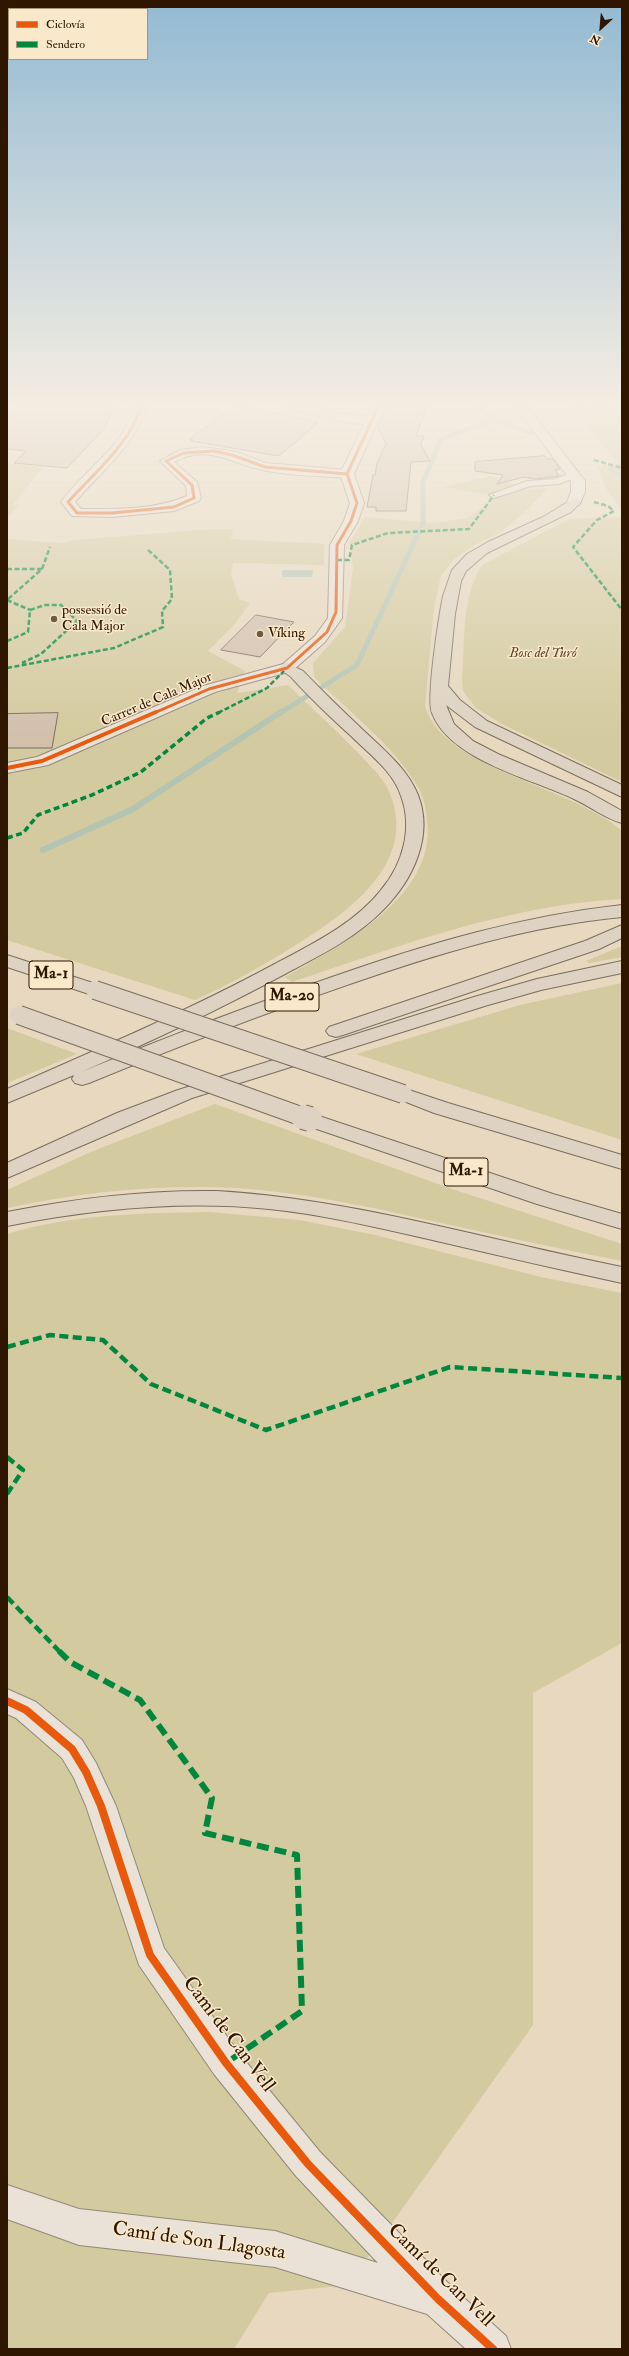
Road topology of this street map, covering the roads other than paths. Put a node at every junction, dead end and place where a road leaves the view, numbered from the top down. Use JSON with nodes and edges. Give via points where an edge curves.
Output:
{"nodes":[{"id":1,"x":353,"y":515,"type":"edge"},
{"id":2,"x":557,"y":515,"type":"edge"},
{"id":3,"x":286,"y":668,"type":"junction"},
{"id":4,"x":441,"y":687,"type":"junction"},
{"id":5,"x":7,"y":768,"type":"edge"},
{"id":6,"x":622,"y":792,"type":"edge"},
{"id":7,"x":622,"y":818,"type":"edge"},
{"id":8,"x":622,"y":911,"type":"edge"},
{"id":9,"x":622,"y":931,"type":"edge"},
{"id":10,"x":7,"y":961,"type":"edge"},
{"id":11,"x":622,"y":967,"type":"edge"},
{"id":12,"x":13,"y":1013,"type":"edge"},
{"id":13,"x":186,"y":1094,"type":"junction"},
{"id":14,"x":7,"y":1096,"type":"edge"},
{"id":15,"x":441,"y":1108,"type":"junction"},
{"id":16,"x":7,"y":1110,"type":"edge"},
{"id":17,"x":622,"y":1150,"type":"edge"},
{"id":18,"x":622,"y":1162,"type":"edge"},
{"id":19,"x":7,"y":1171,"type":"edge"},
{"id":20,"x":7,"y":1220,"type":"edge"},
{"id":21,"x":622,"y":1222,"type":"edge"},
{"id":22,"x":622,"y":1275,"type":"edge"},
{"id":23,"x":7,"y":1701,"type":"edge"},
{"id":24,"x":7,"y":2202,"type":"edge"},
{"id":25,"x":438,"y":2299,"type":"junction"},
{"id":26,"x":492,"y":2349,"type":"edge"}],
"edges":[{"from":1,"to":3,"type":"street","name":"Carrer de Cala Major","via":[[337,545],[335,618],[320,639]]},
{"from":2,"to":4,"type":"highway","via":[[486,549],[470,559],[459,571],[451,589]]},
{"from":3,"to":5,"type":"street","name":"Carrer de Cala Major","via":[[210,689],[42,761]]},
{"from":3,"to":14,"type":"highway","via":[[297,674],[384,758],[400,776],[410,796],[415,821],[414,841],[408,860],[391,890],[378,905],[344,931],[236,994]]},
{"from":4,"to":6,"type":"highway","via":[[454,704],[481,724]]},
{"from":4,"to":7,"type":"highway","via":[[438,705],[442,720],[452,733],[467,744],[492,758],[582,796]]},
{"from":8,"to":16,"type":"highway","number":"Ma-20","via":[[533,923],[386,965],[177,1039]]},
{"from":9,"to":13,"type":"highway","via":[[592,945],[386,1012],[224,1073]]},
{"from":10,"to":15,"type":"highway","number":"Ma-1","bridge":true},
{"from":11,"to":13,"type":"highway","via":[[538,985],[481,1001]]},
{"from":12,"to":21,"type":"highway","number":"Ma-1","bridge":true,"via":[[310,1119]]},
{"from":13,"to":19,"type":"highway","via":[[125,1118]]},
{"from":15,"to":17,"type":"highway","via":[[489,1109]]},
{"from":15,"to":18,"type":"highway","number":"Ma-1"},
{"from":20,"to":22,"type":"highway","via":[[107,1202],[163,1198],[249,1200],[296,1205],[365,1218]]},
{"from":23,"to":25,"type":"street","name":"Camí de Can Vell","via":[[26,1710],[72,1749],[103,1813],[150,1954],[222,2057],[308,2164]]},
{"from":24,"to":25,"type":"street","name":"Camí de Son Llagosta","via":[[79,2227],[275,2249]]},
{"from":25,"to":26,"type":"street","name":"Camí de Can Vell"}]}
